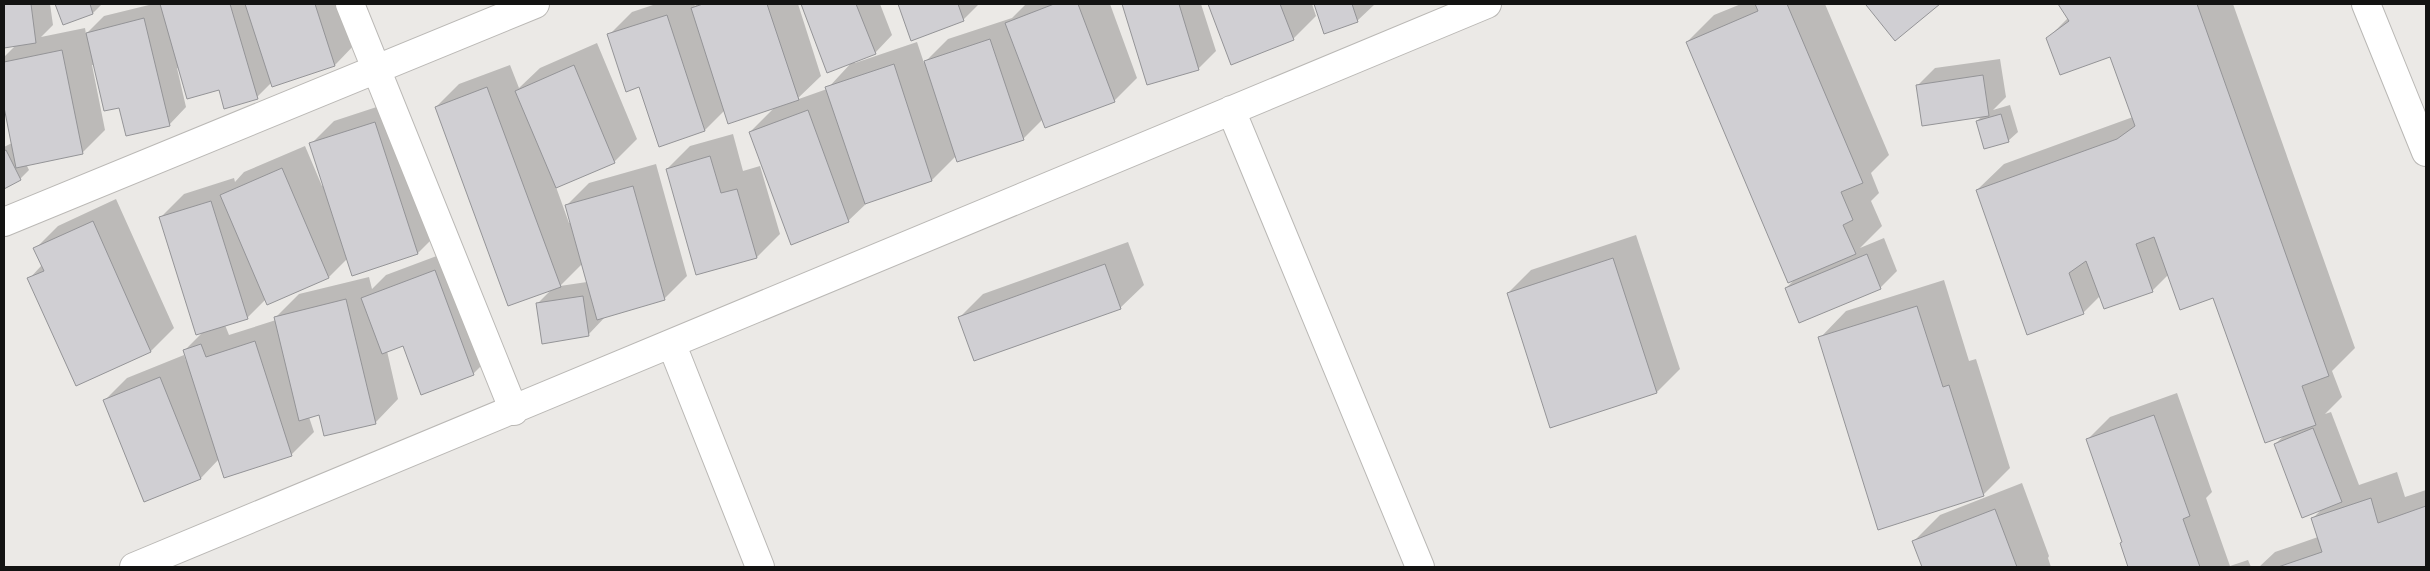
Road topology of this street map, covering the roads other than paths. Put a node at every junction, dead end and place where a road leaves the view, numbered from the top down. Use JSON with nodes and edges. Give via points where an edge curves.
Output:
{"nodes":[{"id":1,"x":350,"y":4,"type":"edge"},
{"id":2,"x":535,"y":4,"type":"edge"},
{"id":3,"x":1487,"y":4,"type":"edge"},
{"id":4,"x":2366,"y":4,"type":"edge"},
{"id":5,"x":1429,"y":15,"type":"edge"},
{"id":6,"x":378,"y":68,"type":"junction"},
{"id":7,"x":1231,"y":110,"type":"junction"},
{"id":8,"x":2426,"y":152,"type":"edge"},
{"id":9,"x":4,"y":222,"type":"edge"},
{"id":10,"x":672,"y":345,"type":"junction"},
{"id":11,"x":514,"y":411,"type":"junction"},
{"id":12,"x":134,"y":567,"type":"edge"},
{"id":13,"x":760,"y":567,"type":"edge"},
{"id":14,"x":1420,"y":567,"type":"edge"}],
"edges":[{"from":1,"to":6,"type":"street"},
{"from":2,"to":6,"type":"street"},
{"from":3,"to":5,"type":"street"},
{"from":4,"to":8,"type":"street"},
{"from":5,"to":7,"type":"street"},
{"from":6,"to":9,"type":"street"},
{"from":6,"to":11,"type":"street"},
{"from":7,"to":10,"type":"street"},
{"from":7,"to":14,"type":"street"},
{"from":10,"to":11,"type":"street"},
{"from":10,"to":13,"type":"street"},
{"from":11,"to":12,"type":"street"}]}
